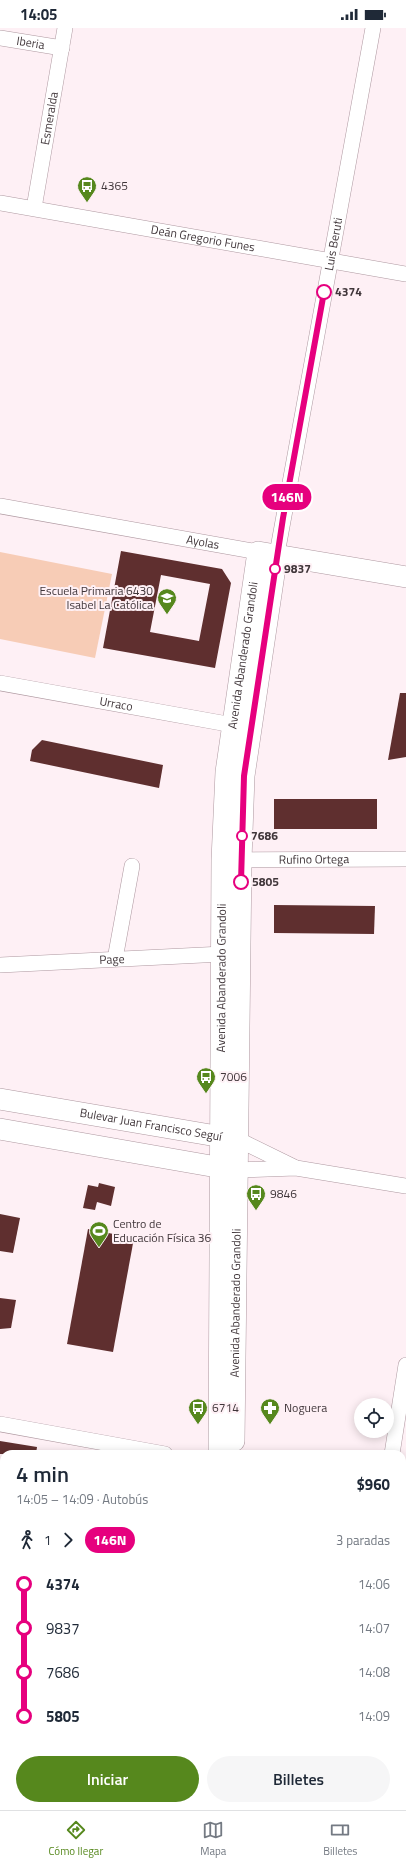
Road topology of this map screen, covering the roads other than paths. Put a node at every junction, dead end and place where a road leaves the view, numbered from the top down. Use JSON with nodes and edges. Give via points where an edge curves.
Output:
{"nodes":[{"id":1,"x":65,"y":28,"type":"edge"},
{"id":2,"x":372,"y":28,"type":"edge"},
{"id":3,"x":0,"y":38,"type":"edge"},
{"id":4,"x":62,"y":48,"type":"junction"},
{"id":5,"x":0,"y":203,"type":"edge"},
{"id":6,"x":34,"y":208,"type":"junction"},
{"id":7,"x":330,"y":261,"type":"junction"},
{"id":8,"x":406,"y":274,"type":"edge"},
{"id":9,"x":0,"y":506,"type":"edge"},
{"id":10,"x":267,"y":553,"type":"junction"},
{"id":11,"x":406,"y":576,"type":"edge"},
{"id":12,"x":0,"y":683,"type":"edge"},
{"id":13,"x":232,"y":725,"type":"junction"},
{"id":14,"x":406,"y":859,"type":"edge"},
{"id":15,"x":232,"y":860,"type":"junction"},
{"id":16,"x":132,"y":866,"type":"dead end"},
{"id":17,"x":223,"y":954,"type":"junction"},
{"id":18,"x":114,"y":959,"type":"junction"},
{"id":19,"x":0,"y":965,"type":"edge"},
{"id":20,"x":0,"y":1099,"type":"edge"},
{"id":21,"x":0,"y":1129,"type":"edge"},
{"id":22,"x":230,"y":1139,"type":"junction"},
{"id":23,"x":296,"y":1168,"type":"junction"},
{"id":24,"x":230,"y":1169,"type":"junction"},
{"id":25,"x":406,"y":1186,"type":"edge"},
{"id":26,"x":406,"y":1365,"type":"edge"},
{"id":27,"x":0,"y":1424,"type":"edge"},
{"id":28,"x":120,"y":1450,"type":"edge"},
{"id":29,"x":219,"y":1450,"type":"edge"},
{"id":30,"x":234,"y":1450,"type":"edge"},
{"id":31,"x":393,"y":1450,"type":"edge"}],
"edges":[{"from":1,"to":4,"type":"street","name":"Esmeralda"},
{"from":2,"to":7,"type":"street","name":"Luis Beruti"},
{"from":3,"to":4,"type":"street","name":"Iberia"},
{"from":4,"to":6,"type":"street","name":"Esmeralda"},
{"from":5,"to":6,"type":"street","name":"Deán Gregorio Funes"},
{"from":6,"to":7,"type":"street","name":"Deán Gregorio Funes"},
{"from":7,"to":8,"type":"street","name":"Deán Gregorio Funes"},
{"from":7,"to":10,"type":"street","name":"Luis Beruti"},
{"from":9,"to":10,"type":"street","name":"Ayolas"},
{"from":10,"to":11,"type":"street","name":"Ayolas"},
{"from":10,"to":13,"type":"street","name":"Avenida Abanderado Grandoli"},
{"from":10,"to":15,"type":"street","name":"Avenida Abanderado Grandoli","via":[[244,776]]},
{"from":12,"to":13,"type":"street","name":"Urraco"},
{"from":13,"to":15,"type":"street","name":"Avenida Abanderado Grandoli","via":[[226,772]]},
{"from":14,"to":15,"type":"street","name":"Rufino Ortega"},
{"from":15,"to":17,"type":"street","name":"Avenida Abanderado Grandoli"},
{"from":15,"to":22,"type":"street","name":"Avenida Abanderado Grandoli"},
{"from":16,"to":18,"type":"street"},
{"from":17,"to":18,"type":"street","name":"Page"},
{"from":17,"to":22,"type":"street","name":"Avenida Abanderado Grandoli"},
{"from":18,"to":19,"type":"street","name":"Page"},
{"from":20,"to":22,"type":"street","name":"Bulevar Juan Francisco Seguí"},
{"from":21,"to":24,"type":"street","name":"Bulevar Juan Francisco Seguí"},
{"from":22,"to":23,"type":"street","name":"Bulevar Juan Francisco Seguí"},
{"from":22,"to":24,"type":"street","name":"Avenida Abanderado Grandoli"},
{"from":23,"to":24,"type":"street","name":"Bulevar Juan Francisco Seguí"},
{"from":23,"to":25,"type":"street","name":"Bulevar Juan Francisco Seguí"},
{"from":24,"to":29,"type":"street","name":"Avenida Abanderado Grandoli"},
{"from":24,"to":30,"type":"street","name":"Avenida Abanderado Grandoli"},
{"from":26,"to":31,"type":"street"},
{"from":27,"to":28,"type":"street"}]}
